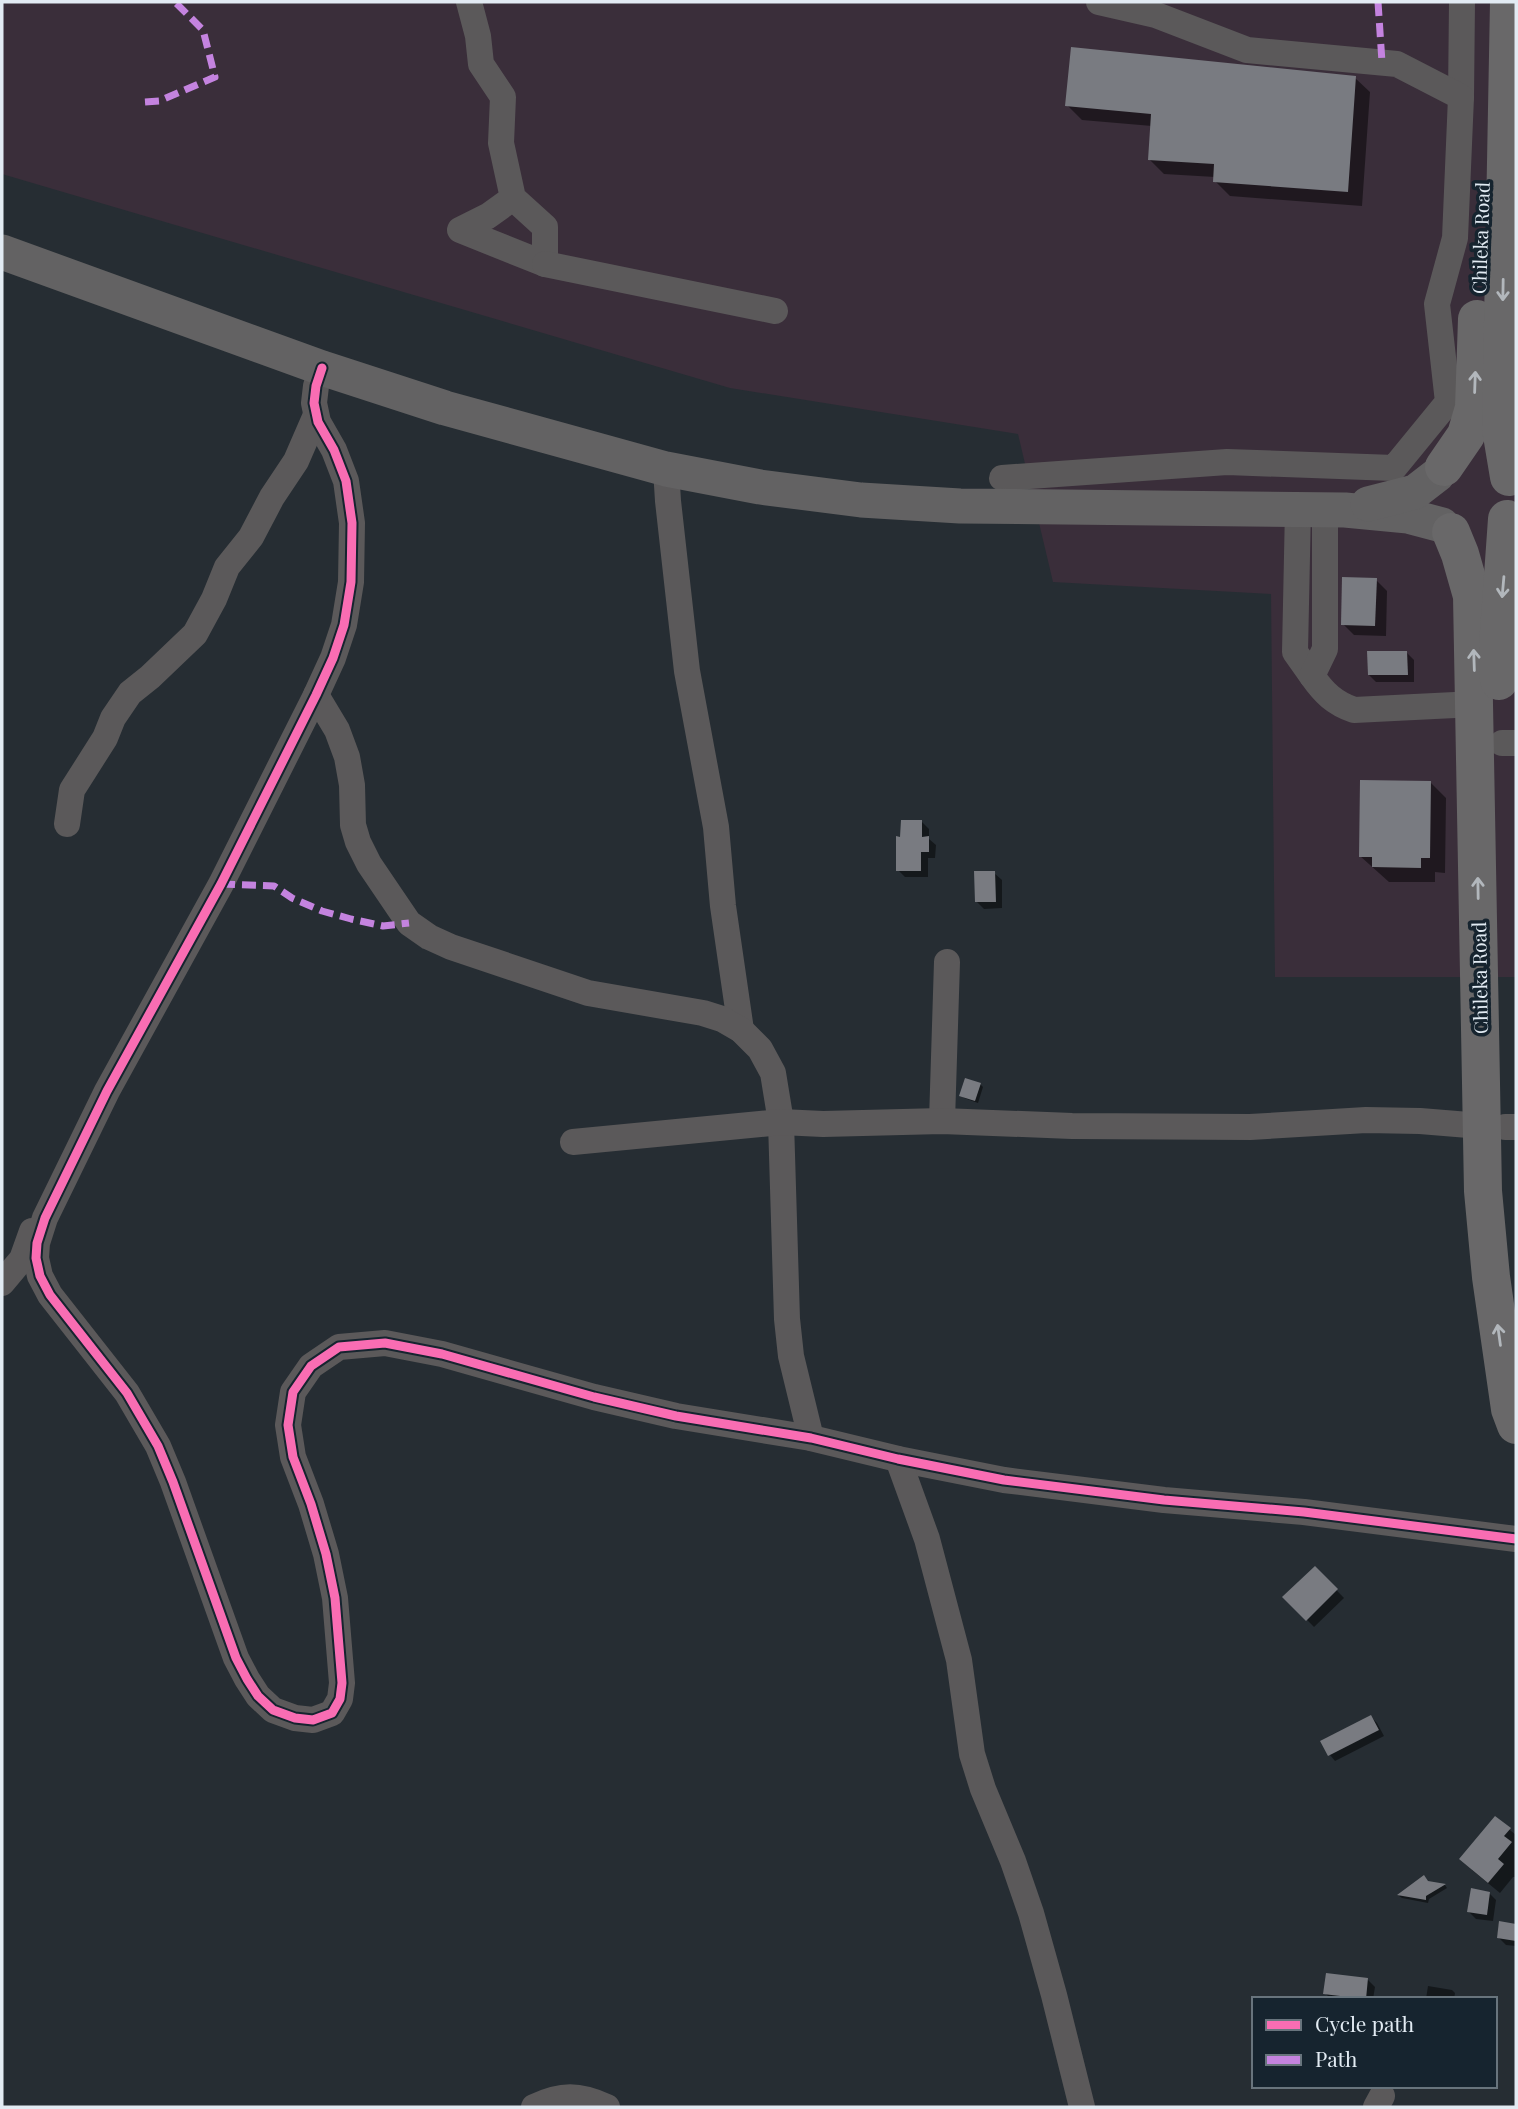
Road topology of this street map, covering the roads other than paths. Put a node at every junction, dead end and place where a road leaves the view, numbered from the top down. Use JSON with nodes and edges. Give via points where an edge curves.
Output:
{"nodes":[{"id":1,"x":469,"y":2,"type":"edge"},
{"id":2,"x":1099,"y":2,"type":"edge"},
{"id":3,"x":1462,"y":2,"type":"edge"},
{"id":4,"x":1486,"y":2,"type":"edge"},
{"id":5,"x":1509,"y":2,"type":"edge"},
{"id":6,"x":1512,"y":64,"type":"edge"},
{"id":7,"x":1461,"y":97,"type":"junction"},
{"id":8,"x":513,"y":198,"type":"junction"},
{"id":9,"x":2,"y":252,"type":"edge"},
{"id":10,"x":545,"y":264,"type":"junction"},
{"id":11,"x":775,"y":311,"type":"dead end"},
{"id":12,"x":322,"y":368,"type":"junction"},
{"id":13,"x":316,"y":415,"type":"junction"},
{"id":14,"x":666,"y":470,"type":"junction"},
{"id":15,"x":1441,"y":471,"type":"junction"},
{"id":16,"x":1509,"y":477,"type":"junction"},
{"id":17,"x":1002,"y":478,"type":"dead end"},
{"id":18,"x":1322,"y":509,"type":"junction"},
{"id":19,"x":1507,"y":519,"type":"junction"},
{"id":20,"x":1446,"y":528,"type":"junction"},
{"id":21,"x":316,"y":695,"type":"junction"},
{"id":22,"x":1475,"y":704,"type":"junction"},
{"id":23,"x":1509,"y":743,"type":"edge"},
{"id":24,"x":67,"y":824,"type":"dead end"},
{"id":25,"x":947,"y":962,"type":"dead end"},
{"id":26,"x":741,"y":1030,"type":"junction"},
{"id":27,"x":942,"y":1121,"type":"junction"},
{"id":28,"x":781,"y":1122,"type":"junction"},
{"id":29,"x":1501,"y":1127,"type":"edge"},
{"id":30,"x":573,"y":1142,"type":"dead end"},
{"id":31,"x":45,"y":1218,"type":"junction"},
{"id":32,"x":2,"y":1283,"type":"edge"},
{"id":33,"x":1516,"y":1303,"type":"edge"},
{"id":34,"x":1516,"y":1425,"type":"edge"},
{"id":35,"x":811,"y":1438,"type":"junction"},
{"id":36,"x":898,"y":1459,"type":"junction"},
{"id":37,"x":1516,"y":1539,"type":"edge"},
{"id":38,"x":534,"y":2107,"type":"edge"},
{"id":39,"x":607,"y":2107,"type":"edge"},
{"id":40,"x":1082,"y":2107,"type":"edge"}],
"edges":[{"from":1,"to":8,"type":"street","via":[[481,64],[503,97],[501,143]]},
{"from":2,"to":7,"type":"street","via":[[1156,15],[1247,50],[1397,64]]},
{"from":3,"to":7,"type":"street"},
{"from":15,"to":4,"type":"highway","name":"Chileka Road","one_way":true,"via":[[1466,435],[1474,408]]},
{"from":5,"to":6,"type":"highway","name":"Chileka Road"},
{"from":6,"to":16,"type":"highway","name":"Chileka Road","one_way":true,"via":[[1502,429]]},
{"from":7,"to":17,"type":"street","via":[[1455,238],[1437,304],[1448,402],[1394,468],[1227,462]]},
{"from":8,"to":10,"type":"street","via":[[545,227]]},
{"from":8,"to":10,"type":"street","via":[[460,230]]},
{"from":9,"to":12,"type":"main road"},
{"from":10,"to":11,"type":"street"},
{"from":12,"to":13,"type":"street","via":[[313,403]]},
{"from":12,"to":14,"type":"main road"},
{"from":13,"to":21,"type":"street","via":[[346,481],[352,523],[351,582],[344,625]]},
{"from":13,"to":24,"type":"street","via":[[296,461],[251,537],[227,566],[195,634],[130,693],[113,718],[106,738],[72,790]]},
{"from":14,"to":18,"type":"main road","via":[[861,500]]},
{"from":14,"to":26,"type":"street","via":[[687,671],[716,827]]},
{"from":15,"to":16,"type":"highway","via":[[1453,461],[1474,456],[1494,462]]},
{"from":15,"to":18,"type":"main road","via":[[1415,492]]},
{"from":15,"to":20,"type":"highway","name":"Chileka Road","via":[[1431,496]]},
{"from":16,"to":19,"type":"highway","name":"Chileka Road","via":[[1514,498]]},
{"from":18,"to":20,"type":"main road","via":[[1408,516]]},
{"from":18,"to":22,"type":"street","via":[[1295,652],[1324,694],[1354,710]]},
{"from":19,"to":20,"type":"highway","via":[[1482,537],[1461,536]]},
{"from":19,"to":23,"type":"highway","name":"Chileka Road","one_way":true,"via":[[1498,646]]},
{"from":22,"to":20,"type":"highway","name":"Chileka Road","one_way":true,"via":[[1472,596]]},
{"from":21,"to":26,"type":"street","via":[[347,757],[358,842],[409,923],[451,947],[588,993],[703,1013]]},
{"from":21,"to":31,"type":"street"},
{"from":29,"to":22,"type":"highway","name":"Chileka Road","one_way":true},
{"from":23,"to":29,"type":"highway","name":"Chileka Road"},
{"from":25,"to":27,"type":"street"},
{"from":26,"to":28,"type":"street","via":[[760,1049],[773,1073]]},
{"from":27,"to":28,"type":"street"},
{"from":27,"to":29,"type":"street","via":[[1250,1127],[1420,1121]]},
{"from":28,"to":30,"type":"street"},
{"from":28,"to":35,"type":"street","via":[[787,1319]]},
{"from":29,"to":33,"type":"highway"},
{"from":34,"to":29,"type":"highway","name":"Chileka Road","one_way":true,"via":[[1490,1277],[1483,1191]]},
{"from":31,"to":32,"type":"street","via":[[32,1231],[22,1259]]},
{"from":31,"to":35,"type":"street","via":[[37,1250],[40,1276],[127,1393],[158,1446],[247,1679],[273,1710],[295,1718],[313,1720],[332,1713],[340,1699],[335,1598],[326,1554],[293,1457],[288,1425],[293,1392],[311,1366],[339,1347],[385,1343],[419,1349],[676,1416]]},
{"from":35,"to":36,"type":"street"},
{"from":36,"to":37,"type":"street","via":[[1087,1492],[1304,1511]]},
{"from":36,"to":40,"type":"street","via":[[927,1539],[959,1660],[972,1754],[1031,1913]]},
{"from":38,"to":39,"type":"street","via":[[568,2096]]}]}
